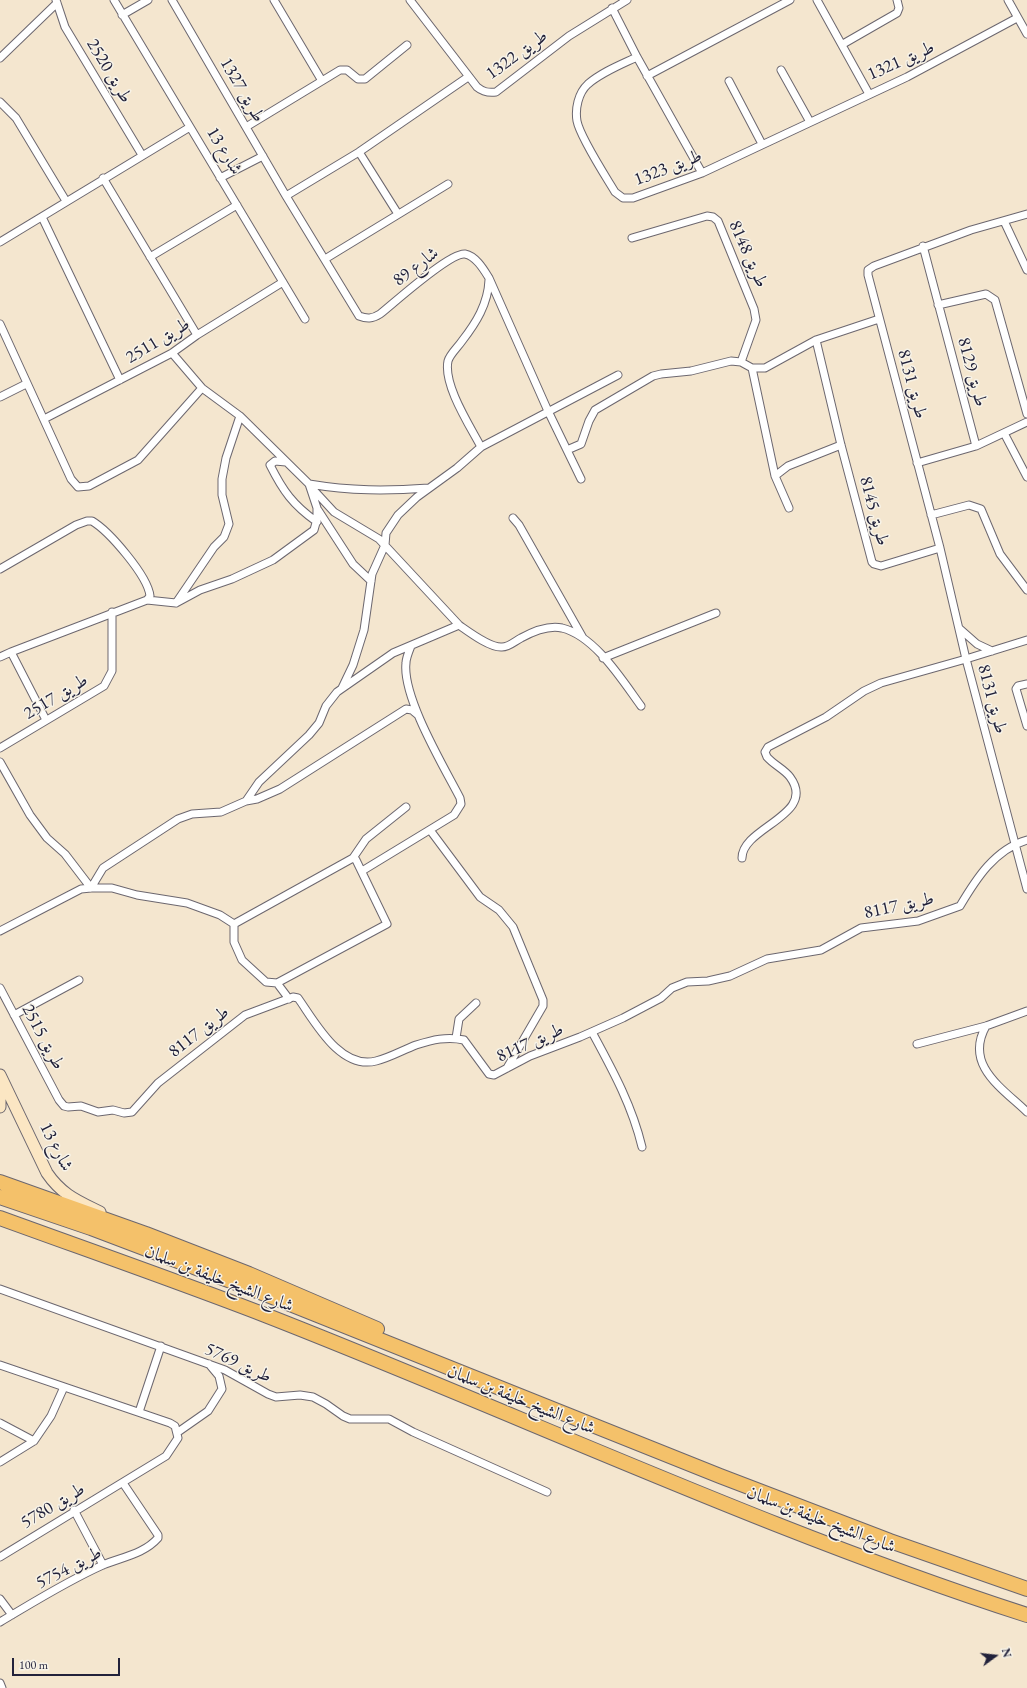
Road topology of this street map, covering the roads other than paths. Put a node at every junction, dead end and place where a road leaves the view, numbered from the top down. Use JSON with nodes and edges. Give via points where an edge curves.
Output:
{"nodes":[{"id":1,"x":114,"y":0,"type":"edge"},
{"id":2,"x":148,"y":0,"type":"edge"},
{"id":3,"x":172,"y":0,"type":"edge"},
{"id":4,"x":274,"y":0,"type":"edge"},
{"id":5,"x":410,"y":0,"type":"edge"},
{"id":6,"x":627,"y":0,"type":"edge"},
{"id":7,"x":790,"y":0,"type":"edge"},
{"id":8,"x":817,"y":0,"type":"edge"},
{"id":9,"x":897,"y":0,"type":"edge"},
{"id":10,"x":1008,"y":0,"type":"edge"},
{"id":11,"x":57,"y":2,"type":"edge"},
{"id":12,"x":612,"y":8,"type":"junction"},
{"id":13,"x":122,"y":15,"type":"junction"},
{"id":14,"x":1017,"y":18,"type":"junction"},
{"id":15,"x":1027,"y":34,"type":"edge"},
{"id":16,"x":843,"y":44,"type":"junction"},
{"id":17,"x":407,"y":45,"type":"dead end"},
{"id":18,"x":637,"y":57,"type":"junction"},
{"id":19,"x":0,"y":58,"type":"edge"},
{"id":20,"x":781,"y":70,"type":"dead end"},
{"id":21,"x":647,"y":76,"type":"junction"},
{"id":22,"x":468,"y":77,"type":"junction"},
{"id":23,"x":322,"y":81,"type":"junction"},
{"id":24,"x":729,"y":81,"type":"dead end"},
{"id":25,"x":869,"y":94,"type":"junction"},
{"id":26,"x":0,"y":102,"type":"edge"},
{"id":27,"x":810,"y":122,"type":"junction"},
{"id":28,"x":190,"y":127,"type":"junction"},
{"id":29,"x":246,"y":127,"type":"junction"},
{"id":30,"x":762,"y":144,"type":"junction"},
{"id":31,"x":359,"y":152,"type":"junction"},
{"id":32,"x":142,"y":155,"type":"junction"},
{"id":33,"x":262,"y":156,"type":"junction"},
{"id":34,"x":702,"y":173,"type":"junction"},
{"id":35,"x":104,"y":178,"type":"junction"},
{"id":36,"x":220,"y":178,"type":"junction"},
{"id":37,"x":448,"y":184,"type":"dead end"},
{"id":38,"x":286,"y":196,"type":"junction"},
{"id":39,"x":66,"y":202,"type":"junction"},
{"id":40,"x":237,"y":205,"type":"junction"},
{"id":41,"x":398,"y":214,"type":"junction"},
{"id":42,"x":1027,"y":214,"type":"edge"},
{"id":43,"x":42,"y":217,"type":"junction"},
{"id":44,"x":1004,"y":221,"type":"junction"},
{"id":45,"x":632,"y":238,"type":"dead end"},
{"id":46,"x":0,"y":242,"type":"edge"},
{"id":47,"x":922,"y":246,"type":"junction"},
{"id":48,"x":150,"y":257,"type":"junction"},
{"id":49,"x":325,"y":259,"type":"junction"},
{"id":50,"x":1027,"y":270,"type":"edge"},
{"id":51,"x":489,"y":278,"type":"junction"},
{"id":52,"x":283,"y":282,"type":"junction"},
{"id":53,"x":938,"y":305,"type":"junction"},
{"id":54,"x":380,"y":314,"type":"joint"},
{"id":55,"x":305,"y":319,"type":"dead end"},
{"id":56,"x":878,"y":319,"type":"junction"},
{"id":57,"x":0,"y":324,"type":"edge"},
{"id":58,"x":197,"y":335,"type":"junction"},
{"id":59,"x":816,"y":340,"type":"junction"},
{"id":60,"x":172,"y":352,"type":"junction"},
{"id":61,"x":741,"y":362,"type":"junction"},
{"id":62,"x":752,"y":368,"type":"junction"},
{"id":63,"x":618,"y":375,"type":"dead end"},
{"id":64,"x":120,"y":380,"type":"junction"},
{"id":65,"x":26,"y":384,"type":"junction"},
{"id":66,"x":202,"y":388,"type":"junction"},
{"id":67,"x":0,"y":397,"type":"edge"},
{"id":68,"x":548,"y":411,"type":"junction"},
{"id":69,"x":1027,"y":414,"type":"edge"},
{"id":70,"x":240,"y":416,"type":"junction"},
{"id":71,"x":44,"y":419,"type":"junction"},
{"id":72,"x":1027,"y":422,"type":"edge"},
{"id":73,"x":1004,"y":433,"type":"junction"},
{"id":74,"x":841,"y":445,"type":"junction"},
{"id":75,"x":976,"y":446,"type":"junction"},
{"id":76,"x":481,"y":447,"type":"junction"},
{"id":77,"x":567,"y":450,"type":"junction"},
{"id":78,"x":286,"y":462,"type":"junction"},
{"id":79,"x":917,"y":463,"type":"junction"},
{"id":80,"x":775,"y":476,"type":"junction"},
{"id":81,"x":1027,"y":477,"type":"edge"},
{"id":82,"x":581,"y":479,"type":"dead end"},
{"id":83,"x":308,"y":484,"type":"junction"},
{"id":84,"x":429,"y":488,"type":"junction"},
{"id":85,"x":317,"y":508,"type":"junction"},
{"id":86,"x":789,"y":508,"type":"dead end"},
{"id":87,"x":932,"y":515,"type":"junction"},
{"id":88,"x":513,"y":518,"type":"dead end"},
{"id":89,"x":316,"y":522,"type":"junction"},
{"id":90,"x":384,"y":545,"type":"junction"},
{"id":91,"x":940,"y":548,"type":"junction"},
{"id":92,"x":0,"y":569,"type":"edge"},
{"id":93,"x":371,"y":581,"type":"junction"},
{"id":94,"x":1027,"y":590,"type":"edge"},
{"id":95,"x":147,"y":600,"type":"junction"},
{"id":96,"x":176,"y":603,"type":"junction"},
{"id":97,"x":112,"y":612,"type":"junction"},
{"id":98,"x":716,"y":613,"type":"dead end"},
{"id":99,"x":459,"y":626,"type":"junction"},
{"id":100,"x":959,"y":627,"type":"junction"},
{"id":101,"x":584,"y":640,"type":"junction"},
{"id":102,"x":1027,"y":640,"type":"edge"},
{"id":103,"x":411,"y":646,"type":"junction"},
{"id":104,"x":992,"y":651,"type":"junction"},
{"id":105,"x":10,"y":652,"type":"junction"},
{"id":106,"x":0,"y":658,"type":"edge"},
{"id":107,"x":603,"y":658,"type":"junction"},
{"id":108,"x":966,"y":660,"type":"junction"},
{"id":109,"x":1027,"y":684,"type":"edge"},
{"id":110,"x":342,"y":689,"type":"junction"},
{"id":111,"x":641,"y":706,"type":"dead end"},
{"id":112,"x":1025,"y":709,"type":"edge"},
{"id":113,"x":418,"y":715,"type":"junction"},
{"id":114,"x":46,"y":720,"type":"junction"},
{"id":115,"x":1027,"y":726,"type":"edge"},
{"id":116,"x":0,"y":748,"type":"edge"},
{"id":117,"x":0,"y":762,"type":"edge"},
{"id":118,"x":246,"y":801,"type":"junction"},
{"id":119,"x":406,"y":807,"type":"dead end"},
{"id":120,"x":430,"y":830,"type":"junction"},
{"id":121,"x":1027,"y":840,"type":"edge"},
{"id":122,"x":1015,"y":843,"type":"junction"},
{"id":123,"x":353,"y":858,"type":"junction"},
{"id":124,"x":742,"y":858,"type":"dead end"},
{"id":125,"x":362,"y":871,"type":"junction"},
{"id":126,"x":91,"y":888,"type":"junction"},
{"id":127,"x":1027,"y":889,"type":"edge"},
{"id":128,"x":234,"y":924,"type":"junction"},
{"id":129,"x":0,"y":931,"type":"edge"},
{"id":130,"x":79,"y":980,"type":"dead end"},
{"id":131,"x":277,"y":983,"type":"junction"},
{"id":132,"x":0,"y":988,"type":"edge"},
{"id":133,"x":289,"y":999,"type":"junction"},
{"id":134,"x":476,"y":1003,"type":"dead end"},
{"id":135,"x":1027,"y":1011,"type":"edge"},
{"id":136,"x":14,"y":1015,"type":"junction"},
{"id":137,"x":986,"y":1026,"type":"junction"},
{"id":138,"x":592,"y":1032,"type":"junction"},
{"id":139,"x":456,"y":1038,"type":"junction"},
{"id":140,"x":917,"y":1044,"type":"dead end"},
{"id":141,"x":507,"y":1068,"type":"junction"},
{"id":142,"x":0,"y":1075,"type":"edge"},
{"id":143,"x":0,"y":1092,"type":"edge"},
{"id":144,"x":59,"y":1100,"type":"joint"},
{"id":145,"x":0,"y":1108,"type":"edge"},
{"id":146,"x":1027,"y":1112,"type":"edge"},
{"id":147,"x":642,"y":1147,"type":"dead end"},
{"id":148,"x":0,"y":1182,"type":"edge"},
{"id":149,"x":0,"y":1197,"type":"edge"},
{"id":150,"x":0,"y":1218,"type":"edge"},
{"id":151,"x":146,"y":1234,"type":"junction"},
{"id":152,"x":0,"y":1289,"type":"edge"},
{"id":153,"x":161,"y":1346,"type":"junction"},
{"id":154,"x":209,"y":1364,"type":"junction"},
{"id":155,"x":0,"y":1365,"type":"edge"},
{"id":156,"x":64,"y":1387,"type":"junction"},
{"id":157,"x":500,"y":1388,"type":"junction"},
{"id":158,"x":138,"y":1412,"type":"junction"},
{"id":159,"x":0,"y":1423,"type":"edge"},
{"id":160,"x":178,"y":1432,"type":"junction"},
{"id":161,"x":34,"y":1441,"type":"junction"},
{"id":162,"x":0,"y":1462,"type":"edge"},
{"id":163,"x":123,"y":1483,"type":"junction"},
{"id":164,"x":547,"y":1492,"type":"dead end"},
{"id":165,"x":74,"y":1510,"type":"junction"},
{"id":166,"x":0,"y":1557,"type":"edge"},
{"id":167,"x":103,"y":1565,"type":"junction"},
{"id":168,"x":1027,"y":1589,"type":"edge"},
{"id":169,"x":0,"y":1599,"type":"edge"},
{"id":170,"x":12,"y":1615,"type":"junction"},
{"id":171,"x":1027,"y":1615,"type":"edge"},
{"id":172,"x":0,"y":1622,"type":"edge"},
{"id":173,"x":0,"y":1683,"type":"edge"},
{"id":174,"x":2,"y":1688,"type":"edge"}],
"edges":[{"from":1,"to":13,"type":"street","name":"شارع 13"},
{"from":2,"to":13,"type":"street"},
{"from":3,"to":29,"type":"street","name":"طريق 1327"},
{"from":4,"to":23,"type":"street"},
{"from":5,"to":22,"type":"street","name":"طريق 1322"},
{"from":6,"to":12,"type":"street","name":"طريق 1322"},
{"from":7,"to":21,"type":"street"},
{"from":8,"to":16,"type":"street","name":"طريق 1321"},
{"from":9,"to":16,"type":"street","via":[[897,13]]},
{"from":10,"to":14,"type":"street"},
{"from":11,"to":19,"type":"street"},
{"from":11,"to":32,"type":"street","name":"طريق 2520","via":[[65,27]]},
{"from":12,"to":18,"type":"street"},
{"from":12,"to":22,"type":"street","name":"طريق 1322","via":[[569,36],[496,92],[482,91]]},
{"from":13,"to":28,"type":"street","name":"شارع 13"},
{"from":14,"to":15,"type":"street"},
{"from":14,"to":25,"type":"street","name":"طريق 1321","via":[[944,58]]},
{"from":16,"to":25,"type":"street","name":"طريق 1321"},
{"from":17,"to":23,"type":"street","via":[[365,79],[358,78],[344,69]]},
{"from":18,"to":21,"type":"street"},
{"from":18,"to":34,"type":"street","name":"طريق 1323","via":[[612,68],[587,85],[576,109],[577,122],[582,134],[610,184],[623,198],[633,198]]},
{"from":20,"to":27,"type":"street"},
{"from":21,"to":34,"type":"street"},
{"from":22,"to":31,"type":"street"},
{"from":23,"to":29,"type":"street"},
{"from":24,"to":30,"type":"street"},
{"from":25,"to":27,"type":"street","name":"طريق 1323"},
{"from":26,"to":39,"type":"street","via":[[16,118]]},
{"from":27,"to":30,"type":"street","name":"طريق 1323"},
{"from":28,"to":32,"type":"street"},
{"from":28,"to":36,"type":"street","name":"شارع 13"},
{"from":29,"to":33,"type":"street","name":"طريق 1327"},
{"from":30,"to":34,"type":"street","name":"طريق 1323"},
{"from":31,"to":38,"type":"street"},
{"from":31,"to":41,"type":"street"},
{"from":32,"to":35,"type":"street"},
{"from":33,"to":36,"type":"street"},
{"from":33,"to":38,"type":"street","name":"طريق 1327"},
{"from":35,"to":39,"type":"street"},
{"from":35,"to":48,"type":"street"},
{"from":36,"to":40,"type":"street","name":"شارع 13"},
{"from":37,"to":41,"type":"street"},
{"from":38,"to":49,"type":"street","name":"طريق 1327"},
{"from":39,"to":43,"type":"street"},
{"from":40,"to":48,"type":"street"},
{"from":40,"to":52,"type":"street","name":"شارع 13"},
{"from":41,"to":49,"type":"street"},
{"from":42,"to":44,"type":"street"},
{"from":43,"to":46,"type":"street"},
{"from":43,"to":64,"type":"street"},
{"from":44,"to":47,"type":"street"},
{"from":44,"to":50,"type":"street"},
{"from":45,"to":61,"type":"street","name":"طريق 8148","via":[[707,216],[718,221],[754,309],[756,320]]},
{"from":47,"to":53,"type":"street","name":"طريق 8129"},
{"from":47,"to":56,"type":"street","name":"طريق 8131","via":[[868,270]]},
{"from":48,"to":58,"type":"street"},
{"from":49,"to":54,"type":"street","name":"طريق 1327","via":[[359,316],[366,319]]},
{"from":51,"to":54,"type":"street","name":"شارع 89","via":[[472,258],[466,254],[457,256],[439,266]]},
{"from":51,"to":68,"type":"street","name":"شارع 89"},
{"from":51,"to":76,"type":"street","via":[[489,294],[483,307],[474,325],[448,361],[456,402]]},
{"from":52,"to":55,"type":"street","name":"شارع 13"},
{"from":52,"to":58,"type":"street","name":"طريق 2511"},
{"from":53,"to":69,"type":"street","via":[[986,294],[995,300]]},
{"from":53,"to":75,"type":"street","name":"طريق 8129"},
{"from":56,"to":59,"type":"street"},
{"from":56,"to":79,"type":"street","name":"طريق 8131"},
{"from":57,"to":65,"type":"street"},
{"from":58,"to":60,"type":"street","name":"طريق 2511"},
{"from":59,"to":62,"type":"street","via":[[770,367]]},
{"from":59,"to":74,"type":"street","name":"طريق 8145"},
{"from":60,"to":64,"type":"street","name":"طريق 2511"},
{"from":60,"to":66,"type":"street"},
{"from":61,"to":62,"type":"street"},
{"from":61,"to":77,"type":"street","via":[[731,361],[691,371],[653,376],[595,410],[581,444]]},
{"from":62,"to":80,"type":"street"},
{"from":63,"to":68,"type":"street"},
{"from":64,"to":71,"type":"street","name":"طريق 2511"},
{"from":65,"to":67,"type":"street"},
{"from":65,"to":71,"type":"street"},
{"from":66,"to":70,"type":"street"},
{"from":66,"to":71,"type":"street","via":[[138,460],[84,488],[74,484]]},
{"from":68,"to":76,"type":"street"},
{"from":68,"to":77,"type":"street","name":"شارع 89"},
{"from":70,"to":78,"type":"street"},
{"from":70,"to":96,"type":"street","via":[[222,479],[222,494],[229,524],[224,537],[214,547]]},
{"from":72,"to":73,"type":"street"},
{"from":73,"to":75,"type":"street"},
{"from":73,"to":81,"type":"street"},
{"from":74,"to":80,"type":"street","via":[[788,466]]},
{"from":74,"to":91,"type":"street","name":"طريق 8145","via":[[874,564],[881,566]]},
{"from":75,"to":79,"type":"street"},
{"from":76,"to":84,"type":"street"},
{"from":77,"to":82,"type":"street","name":"شارع 89"},
{"from":78,"to":83,"type":"street"},
{"from":78,"to":89,"type":"street","via":[[275,461],[270,465],[281,488],[293,504]]},
{"from":79,"to":87,"type":"street","name":"طريق 8131"},
{"from":80,"to":86,"type":"street"},
{"from":83,"to":84,"type":"street","via":[[376,491]]},
{"from":83,"to":85,"type":"street"},
{"from":83,"to":90,"type":"street","via":[[334,512],[379,539]]},
{"from":84,"to":90,"type":"street","via":[[398,515],[386,533]]},
{"from":85,"to":89,"type":"street"},
{"from":85,"to":93,"type":"street","via":[[353,564]]},
{"from":87,"to":91,"type":"street","name":"طريق 8131"},
{"from":87,"to":94,"type":"street","via":[[969,505],[978,507],[984,513],[1000,554]]},
{"from":88,"to":101,"type":"street","via":[[548,573]]},
{"from":89,"to":96,"type":"street","via":[[314,530],[273,560],[200,590]]},
{"from":90,"to":93,"type":"street"},
{"from":90,"to":99,"type":"street"},
{"from":91,"to":100,"type":"street","name":"طريق 8131"},
{"from":92,"to":95,"type":"street","via":[[76,524],[92,521],[117,543],[146,583],[150,596]]},
{"from":93,"to":110,"type":"street","via":[[364,630]]},
{"from":95,"to":96,"type":"street"},
{"from":95,"to":97,"type":"street"},
{"from":97,"to":105,"type":"street"},
{"from":97,"to":114,"type":"street","name":"طريق 2517","via":[[112,662],[109,679],[97,691]]},
{"from":98,"to":107,"type":"street"},
{"from":99,"to":101,"type":"street","via":[[494,646],[502,647],[537,630],[551,628],[561,628]]},
{"from":99,"to":103,"type":"street"},
{"from":100,"to":104,"type":"street","via":[[977,644]]},
{"from":100,"to":108,"type":"street","name":"طريق 8131"},
{"from":101,"to":107,"type":"street"},
{"from":102,"to":104,"type":"street"},
{"from":103,"to":110,"type":"street","via":[[393,653]]},
{"from":103,"to":113,"type":"street","via":[[406,662],[406,675]]},
{"from":104,"to":108,"type":"street"},
{"from":105,"to":106,"type":"street"},
{"from":105,"to":114,"type":"street"},
{"from":107,"to":111,"type":"street"},
{"from":108,"to":122,"type":"street","name":"طريق 8131"},
{"from":108,"to":124,"type":"street","via":[[880,683],[826,717],[768,747],[765,752],[767,757],[790,777],[796,789],[796,797],[790,808],[746,845]]},
{"from":109,"to":112,"type":"street","via":[[1016,689]]},
{"from":110,"to":118,"type":"street","via":[[326,706],[319,723],[309,735],[259,782]]},
{"from":112,"to":115,"type":"street"},
{"from":113,"to":118,"type":"street","via":[[412,710],[406,710],[280,789]]},
{"from":113,"to":120,"type":"street","via":[[460,798],[454,815]]},
{"from":114,"to":116,"type":"street","name":"طريق 2517"},
{"from":117,"to":126,"type":"street","via":[[30,815]]},
{"from":118,"to":126,"type":"street","via":[[221,812],[192,814],[178,819],[103,868]]},
{"from":119,"to":123,"type":"street","via":[[366,839]]},
{"from":120,"to":125,"type":"street"},
{"from":120,"to":141,"type":"street","via":[[480,897],[499,910],[513,927],[543,1000],[543,1006]]},
{"from":121,"to":122,"type":"street","name":"طريق 8117"},
{"from":122,"to":127,"type":"street","name":"طريق 8131"},
{"from":122,"to":138,"type":"street","name":"طريق 8117","via":[[992,861],[960,906],[918,921],[861,928],[821,950],[767,959],[730,976],[687,982],[672,988],[643,1008]]},
{"from":123,"to":125,"type":"street"},
{"from":123,"to":128,"type":"street"},
{"from":125,"to":131,"type":"street","via":[[387,924]]},
{"from":126,"to":128,"type":"street","via":[[112,888],[187,903],[220,915]]},
{"from":126,"to":129,"type":"street","via":[[81,889]]},
{"from":128,"to":131,"type":"street","via":[[234,942],[242,960],[266,982]]},
{"from":130,"to":136,"type":"street"},
{"from":131,"to":133,"type":"street"},
{"from":132,"to":136,"type":"street","name":"طريق 2515"},
{"from":133,"to":139,"type":"street","via":[[298,998],[326,1038],[334,1046],[362,1063],[376,1061],[434,1039]]},
{"from":133,"to":144,"type":"street","name":"طريق 8117","via":[[245,1015],[158,1083],[132,1112],[98,1112],[82,1106],[68,1108]]},
{"from":134,"to":139,"type":"street","via":[[459,1019]]},
{"from":135,"to":137,"type":"street"},
{"from":136,"to":144,"type":"street","name":"طريق 2515"},
{"from":137,"to":140,"type":"street"},
{"from":137,"to":146,"type":"street","via":[[979,1047],[984,1068],[989,1076]]},
{"from":138,"to":141,"type":"street","name":"طريق 8117","via":[[530,1056]]},
{"from":138,"to":147,"type":"street","via":[[626,1097]]},
{"from":139,"to":141,"type":"street","name":"طريق 8117","via":[[467,1043],[489,1074],[494,1075]]},
{"from":142,"to":151,"type":"street","name":"شارع 13","via":[[55,1184],[67,1196]]},
{"from":143,"to":145,"type":"street"},
{"from":148,"to":151,"type":"highway"},
{"from":149,"to":157,"type":"highway","name":"شارع الشيخ خليفة بن سلمان","via":[[112,1236]]},
{"from":150,"to":171,"type":"highway","name":"شارع الشيخ خليفة بن سلمان","via":[[265,1315],[747,1513]]},
{"from":151,"to":157,"type":"highway","via":[[249,1274],[377,1329],[455,1364]]},
{"from":152,"to":153,"type":"street","name":"طريق 5769"},
{"from":153,"to":154,"type":"street","name":"طريق 5769"},
{"from":153,"to":158,"type":"street"},
{"from":154,"to":160,"type":"street","via":[[219,1376],[222,1389],[208,1412]]},
{"from":154,"to":164,"type":"street","name":"طريق 5769","via":[[276,1397],[313,1397],[343,1416],[389,1419]]},
{"from":155,"to":156,"type":"street"},
{"from":156,"to":158,"type":"street"},
{"from":156,"to":161,"type":"street","via":[[51,1416]]},
{"from":157,"to":168,"type":"highway","name":"شارع الشيخ خليفة بن سلمان","via":[[890,1541]]},
{"from":158,"to":160,"type":"street","via":[[170,1423]]},
{"from":159,"to":161,"type":"street"},
{"from":160,"to":163,"type":"street","name":"طريق 5780","via":[[178,1438],[166,1456]]},
{"from":161,"to":162,"type":"street"},
{"from":163,"to":165,"type":"street","name":"طريق 5780"},
{"from":163,"to":167,"type":"street","name":"طريق 5754","via":[[158,1538],[139,1552]]},
{"from":165,"to":166,"type":"street","name":"طريق 5780"},
{"from":165,"to":167,"type":"street"},
{"from":167,"to":170,"type":"street","name":"طريق 5754"},
{"from":169,"to":170,"type":"street"},
{"from":170,"to":172,"type":"street","name":"طريق 5754"},
{"from":173,"to":174,"type":"street"}]}
